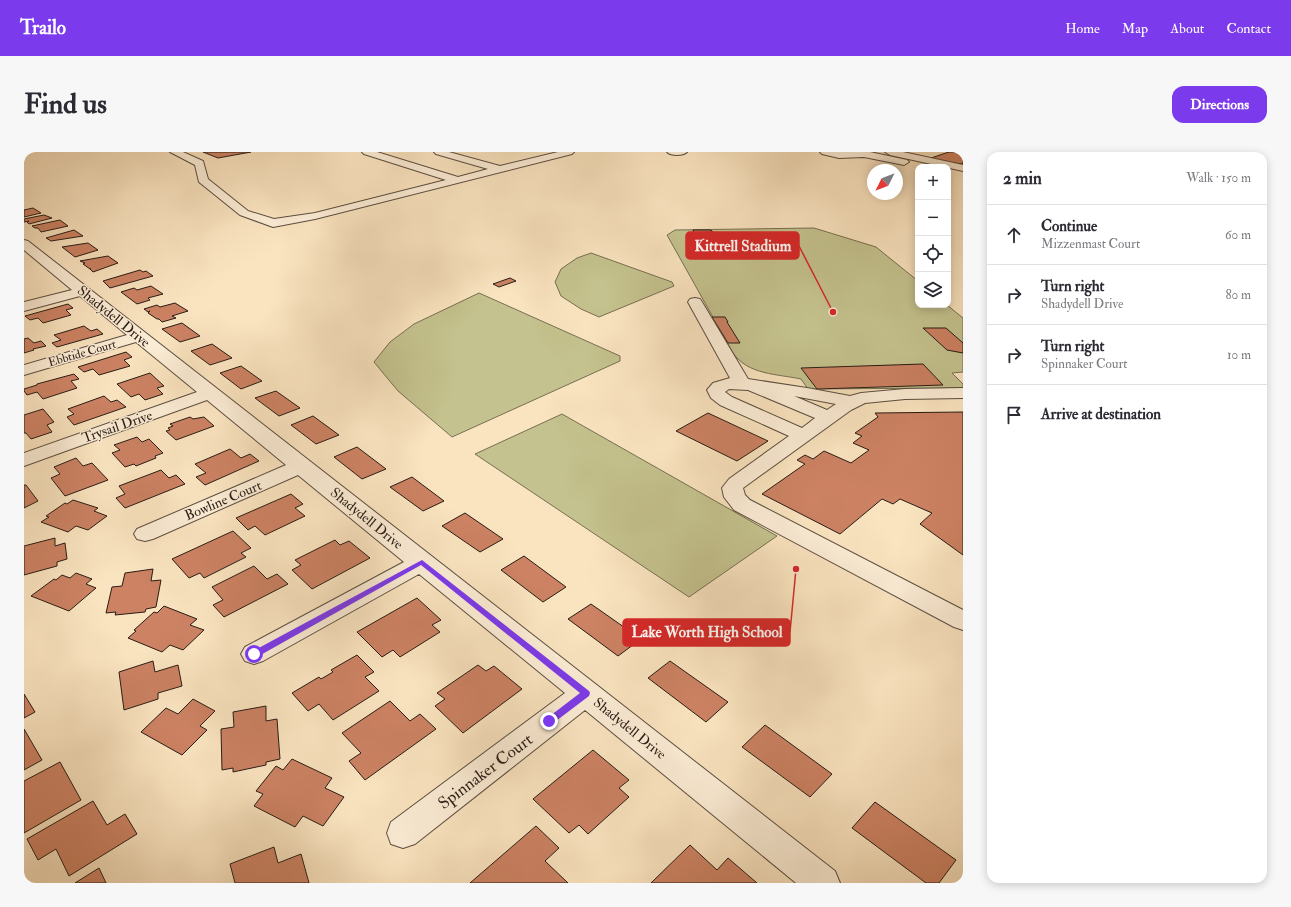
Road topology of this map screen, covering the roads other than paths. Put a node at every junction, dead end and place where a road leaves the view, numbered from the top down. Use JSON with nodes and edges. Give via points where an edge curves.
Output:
{"nodes":[{"id":1,"x":175,"y":152,"type":"edge"},
{"id":2,"x":367,"y":152,"type":"edge"},
{"id":3,"x":439,"y":152,"type":"edge"},
{"id":4,"x":569,"y":152,"type":"edge"},
{"id":5,"x":672,"y":152,"type":"edge"},
{"id":6,"x":682,"y":152,"type":"edge"},
{"id":7,"x":825,"y":152,"type":"edge"},
{"id":8,"x":890,"y":152,"type":"edge"},
{"id":9,"x":861,"y":153,"type":"edge"},
{"id":10,"x":915,"y":164,"type":"edge"},
{"id":11,"x":963,"y":168,"type":"edge"},
{"id":12,"x":499,"y":170,"type":"junction"},
{"id":13,"x":951,"y":172,"type":"edge"},
{"id":14,"x":963,"y":175,"type":"edge"},
{"id":15,"x":457,"y":180,"type":"junction"},
{"id":16,"x":28,"y":252,"type":"edge"},
{"id":17,"x":83,"y":291,"type":"junction"},
{"id":18,"x":695,"y":302,"type":"dead end"},
{"id":19,"x":24,"y":307,"type":"edge"},
{"id":20,"x":140,"y":336,"type":"junction"},
{"id":21,"x":24,"y":370,"type":"edge"},
{"id":22,"x":745,"y":384,"type":"junction"},
{"id":23,"x":963,"y":393,"type":"edge"},
{"id":24,"x":211,"y":394,"type":"junction"},
{"id":25,"x":852,"y":402,"type":"junction"},
{"id":26,"x":828,"y":418,"type":"junction"},
{"id":27,"x":804,"y":436,"type":"junction"},
{"id":28,"x":24,"y":460,"type":"edge"},
{"id":29,"x":302,"y":466,"type":"junction"},
{"id":30,"x":145,"y":534,"type":"dead end"},
{"id":31,"x":422,"y":562,"type":"junction"},
{"id":32,"x":963,"y":621,"type":"edge"},
{"id":33,"x":254,"y":654,"type":"dead end"},
{"id":34,"x":586,"y":693,"type":"junction"},
{"id":35,"x":403,"y":833,"type":"dead end"},
{"id":36,"x":823,"y":883,"type":"edge"}],
"edges":[{"from":1,"to":15,"type":"street","via":[[200,164],[203,180],[244,213],[273,223],[315,216]]},
{"from":2,"to":15,"type":"street"},
{"from":3,"to":12,"type":"street"},
{"from":4,"to":12,"type":"street"},
{"from":5,"to":6,"type":"street"},
{"from":7,"to":9,"type":"street","via":[[839,155]]},
{"from":8,"to":11,"type":"street"},
{"from":9,"to":10,"type":"street"},
{"from":12,"to":15,"type":"street"},
{"from":13,"to":14,"type":"street"},
{"from":16,"to":17,"type":"street","name":"Shadydell Drive"},
{"from":17,"to":19,"type":"street"},
{"from":17,"to":20,"type":"street","name":"Shadydell Drive"},
{"from":18,"to":22,"type":"street"},
{"from":20,"to":21,"type":"street","name":"Ebbtide Court"},
{"from":20,"to":24,"type":"street","name":"Shadydell Drive"},
{"from":22,"to":25,"type":"street"},
{"from":22,"to":26,"type":"street"},
{"from":22,"to":27,"type":"street","via":[[729,383],[720,386],[716,390],[717,394],[726,401]]},
{"from":23,"to":25,"type":"street","via":[[905,394],[861,398]]},
{"from":24,"to":28,"type":"street","name":"Trysail Drive"},
{"from":24,"to":29,"type":"street","name":"Shadydell Drive"},
{"from":25,"to":26,"type":"street"},
{"from":26,"to":27,"type":"street"},
{"from":27,"to":32,"type":"street","via":[[736,483],[732,488],[735,497],[742,505],[765,518]]},
{"from":29,"to":30,"type":"street","name":"Bowline Court"},
{"from":29,"to":31,"type":"street","name":"Shadydell Drive"},
{"from":31,"to":33,"type":"street"},
{"from":31,"to":34,"type":"street","name":"Shadydell Drive"},
{"from":34,"to":35,"type":"street","name":"Spinnaker Court"},
{"from":34,"to":36,"type":"street","name":"Shadydell Drive"}]}
